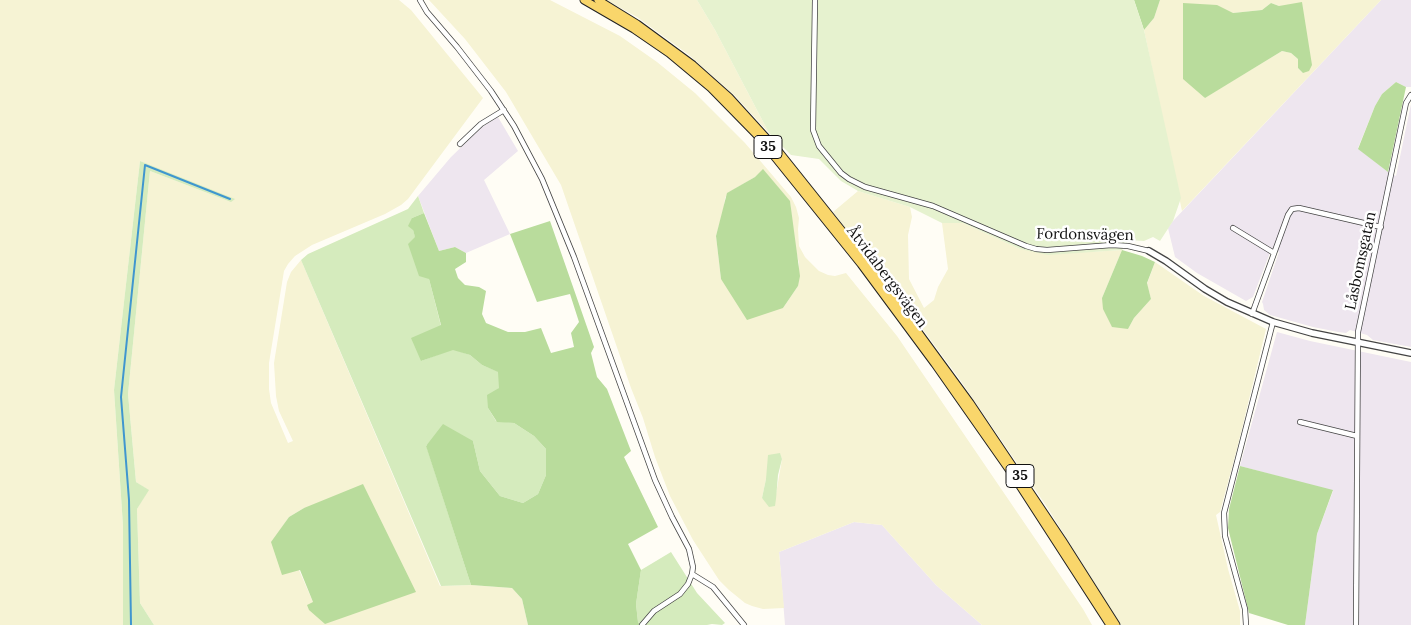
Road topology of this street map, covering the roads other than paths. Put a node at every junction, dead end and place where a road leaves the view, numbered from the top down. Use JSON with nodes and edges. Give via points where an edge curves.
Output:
{"nodes":[{"id":1,"x":420,"y":0,"type":"edge"},
{"id":2,"x":584,"y":0,"type":"edge"},
{"id":3,"x":598,"y":0,"type":"edge"},
{"id":4,"x":815,"y":0,"type":"edge"},
{"id":5,"x":1411,"y":95,"type":"edge"},
{"id":6,"x":504,"y":110,"type":"junction"},
{"id":7,"x":460,"y":144,"type":"dead end"},
{"id":8,"x":1381,"y":227,"type":"junction"},
{"id":9,"x":1233,"y":228,"type":"dead end"},
{"id":10,"x":1149,"y":251,"type":"joint"},
{"id":11,"x":1274,"y":253,"type":"junction"},
{"id":12,"x":1252,"y":314,"type":"junction"},
{"id":13,"x":1273,"y":322,"type":"junction"},
{"id":14,"x":1358,"y":343,"type":"junction"},
{"id":15,"x":1411,"y":353,"type":"edge"},
{"id":16,"x":1300,"y":422,"type":"dead end"},
{"id":17,"x":1357,"y":436,"type":"junction"},
{"id":18,"x":692,"y":574,"type":"junction"},
{"id":19,"x":642,"y":625,"type":"edge"},
{"id":20,"x":744,"y":625,"type":"edge"},
{"id":21,"x":1110,"y":625,"type":"edge"},
{"id":22,"x":1116,"y":625,"type":"edge"},
{"id":23,"x":1246,"y":625,"type":"edge"},
{"id":24,"x":1356,"y":625,"type":"edge"}],
"edges":[{"from":1,"to":6,"type":"street"},
{"from":2,"to":21,"type":"main road","name":"Åtvidabergsvägen","number":"35","via":[[669,53],[711,88],[758,136],[861,264],[935,364],[1015,478]]},
{"from":3,"to":22,"type":"main road","name":"Åtvidabergsvägen","number":"35","via":[[694,65],[729,97],[779,152],[866,261],[970,403]]},
{"from":4,"to":10,"type":"street","name":"Fordonsvägen","via":[[813,130],[819,146],[841,173],[864,187],[933,206],[1036,249],[1128,246]]},
{"from":5,"to":8,"type":"street","name":"Låsbomsgatan","via":[[1406,103]]},
{"from":6,"to":7,"type":"street","via":[[481,124]]},
{"from":6,"to":18,"type":"street","via":[[551,199],[652,473],[689,549]]},
{"from":8,"to":11,"type":"street","via":[[1296,208],[1288,215]]},
{"from":8,"to":14,"type":"street","name":"Låsbomsgatan"},
{"from":9,"to":11,"type":"street"},
{"from":10,"to":12,"type":"street","name":"Fordonsvägen","via":[[1205,289]]},
{"from":11,"to":12,"type":"street"},
{"from":12,"to":13,"type":"street","name":"Fordonsvägen"},
{"from":13,"to":14,"type":"street","name":"Fordonsvägen"},
{"from":13,"to":23,"type":"street","via":[[1224,514],[1225,536],[1245,609]]},
{"from":14,"to":15,"type":"street","name":"Fordonsvägen"},
{"from":14,"to":17,"type":"street","name":"Låsbomsgatan"},
{"from":16,"to":17,"type":"street"},
{"from":17,"to":24,"type":"street","name":"Låsbomsgatan"},
{"from":18,"to":19,"type":"street","via":[[680,594],[654,611]]},
{"from":18,"to":20,"type":"street","via":[[714,587]]}]}
